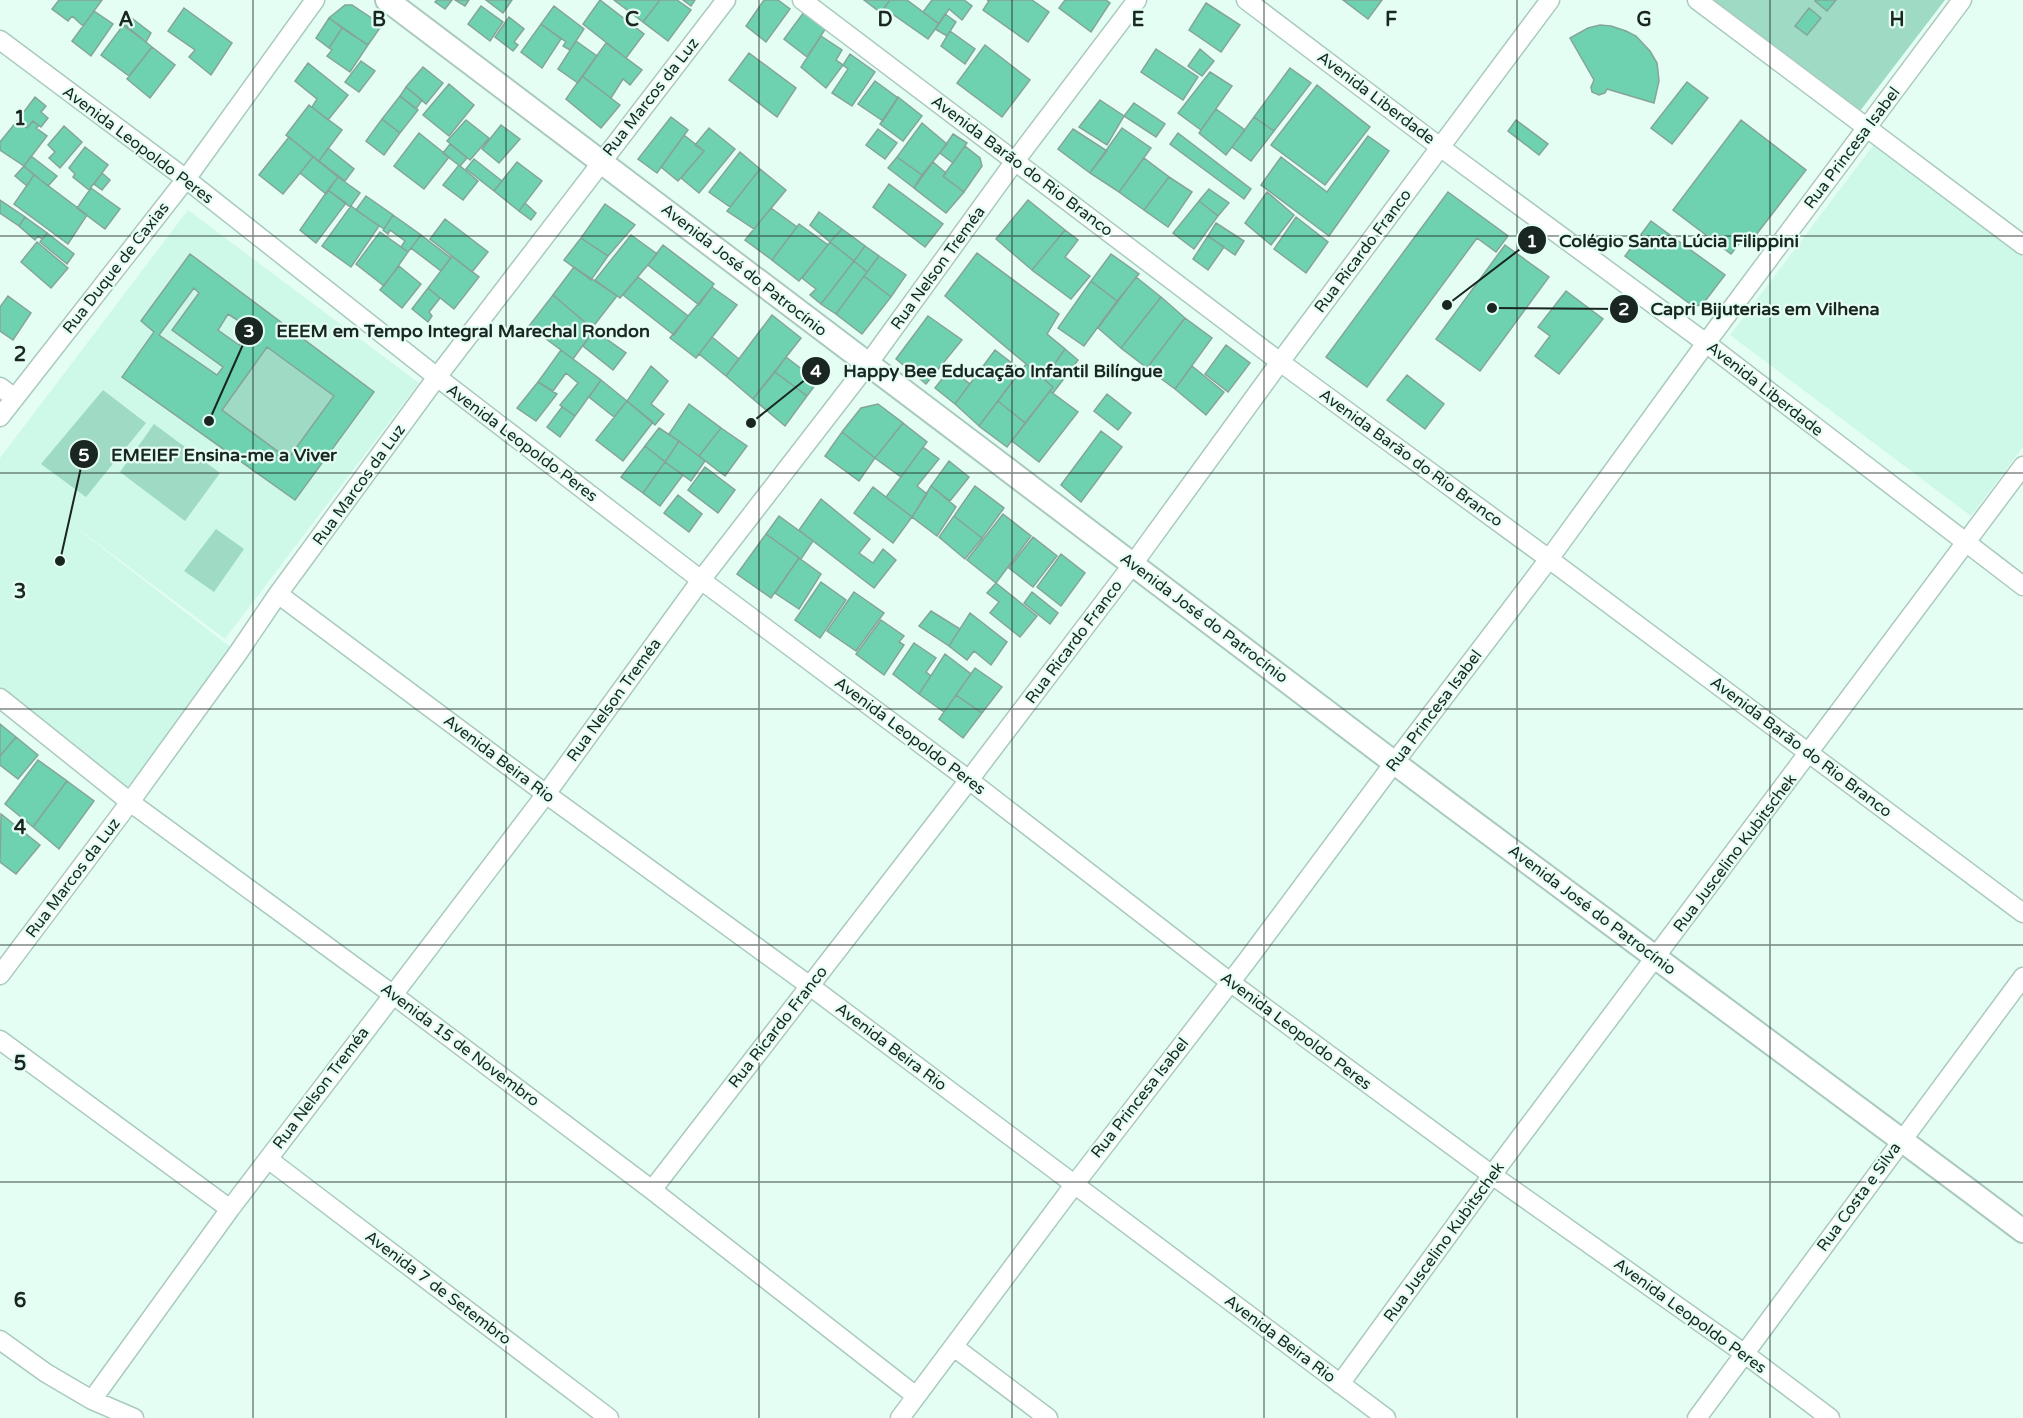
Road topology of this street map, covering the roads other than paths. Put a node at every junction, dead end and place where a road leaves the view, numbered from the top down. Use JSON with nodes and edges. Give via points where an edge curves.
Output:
{"nodes":[{"id":1,"x":315,"y":0,"type":"edge"},
{"id":2,"x":387,"y":0,"type":"edge"},
{"id":3,"x":726,"y":0,"type":"edge"},
{"id":4,"x":802,"y":0,"type":"edge"},
{"id":5,"x":1137,"y":0,"type":"edge"},
{"id":6,"x":1246,"y":0,"type":"edge"},
{"id":7,"x":1550,"y":0,"type":"edge"},
{"id":8,"x":1697,"y":0,"type":"edge"},
{"id":9,"x":1962,"y":0,"type":"edge"},
{"id":10,"x":0,"y":40,"type":"edge"},
{"id":11,"x":1868,"y":128,"type":"junction"},
{"id":12,"x":1440,"y":147,"type":"junction"},
{"id":13,"x":602,"y":161,"type":"junction"},
{"id":14,"x":1015,"y":161,"type":"junction"},
{"id":15,"x":186,"y":180,"type":"junction"},
{"id":16,"x":2023,"y":245,"type":"edge"},
{"id":17,"x":1706,"y":343,"type":"junction"},
{"id":18,"x":1280,"y":362,"type":"junction"},
{"id":19,"x":868,"y":364,"type":"junction"},
{"id":20,"x":437,"y":378,"type":"junction"},
{"id":21,"x":7,"y":392,"type":"edge"},
{"id":22,"x":0,"y":417,"type":"edge"},
{"id":23,"x":2023,"y":466,"type":"edge"},
{"id":24,"x":1966,"y":543,"type":"junction"},
{"id":25,"x":1549,"y":559,"type":"junction"},
{"id":26,"x":1133,"y":564,"type":"junction"},
{"id":27,"x":701,"y":580,"type":"junction"},
{"id":28,"x":2023,"y":586,"type":"edge"},
{"id":29,"x":278,"y":594,"type":"junction"},
{"id":30,"x":0,"y":698,"type":"edge"},
{"id":31,"x":1809,"y":753,"type":"junction"},
{"id":32,"x":1394,"y":763,"type":"junction"},
{"id":33,"x":969,"y":780,"type":"junction"},
{"id":34,"x":546,"y":794,"type":"junction"},
{"id":35,"x":130,"y":802,"type":"junction"},
{"id":36,"x":2023,"y":912,"type":"edge"},
{"id":37,"x":1655,"y":958,"type":"junction"},
{"id":38,"x":0,"y":975,"type":"edge"},
{"id":39,"x":2023,"y":976,"type":"edge"},
{"id":40,"x":1230,"y":982,"type":"junction"},
{"id":41,"x":810,"y":986,"type":"junction"},
{"id":42,"x":392,"y":994,"type":"junction"},
{"id":43,"x":0,"y":1040,"type":"edge"},
{"id":44,"x":1901,"y":1139,"type":"junction"},
{"id":45,"x":268,"y":1159,"type":"junction"},
{"id":46,"x":1492,"y":1175,"type":"junction"},
{"id":47,"x":1074,"y":1185,"type":"junction"},
{"id":48,"x":652,"y":1190,"type":"junction"},
{"id":49,"x":230,"y":1209,"type":"junction"},
{"id":50,"x":2023,"y":1231,"type":"edge"},
{"id":51,"x":0,"y":1340,"type":"edge"},
{"id":52,"x":954,"y":1347,"type":"junction"},
{"id":53,"x":1745,"y":1354,"type":"junction"},
{"id":54,"x":1340,"y":1384,"type":"junction"},
{"id":55,"x":916,"y":1396,"type":"junction"},
{"id":56,"x":92,"y":1400,"type":"junction"},
{"id":57,"x":134,"y":1418,"type":"edge"},
{"id":58,"x":609,"y":1418,"type":"edge"},
{"id":59,"x":900,"y":1418,"type":"edge"},
{"id":60,"x":1048,"y":1418,"type":"edge"},
{"id":61,"x":1386,"y":1418,"type":"edge"},
{"id":62,"x":1697,"y":1418,"type":"edge"},
{"id":63,"x":1830,"y":1418,"type":"edge"}],
"edges":[{"from":1,"to":15,"type":"street","name":"Rua Duque de Caxias"},
{"from":2,"to":13,"type":"street","name":"Avenida José do Patrocínio"},
{"from":3,"to":13,"type":"street","name":"Rua Marcos da Luz"},
{"from":4,"to":14,"type":"street","name":"Avenida Barão do Rio Branco"},
{"from":5,"to":14,"type":"street","name":"Rua Nelson Treméa"},
{"from":6,"to":12,"type":"street","name":"Avenida Liberdade"},
{"from":7,"to":12,"type":"street","name":"Rua Ricardo Franco"},
{"from":8,"to":11,"type":"street"},
{"from":9,"to":11,"type":"street","name":"Rua Princesa Isabel"},
{"from":10,"to":15,"type":"street","name":"Avenida Leopoldo Peres"},
{"from":11,"to":16,"type":"street"},
{"from":11,"to":17,"type":"street","name":"Rua Princesa Isabel"},
{"from":12,"to":17,"type":"street","name":"Avenida Liberdade"},
{"from":12,"to":18,"type":"street","name":"Rua Ricardo Franco"},
{"from":13,"to":19,"type":"street","name":"Avenida José do Patrocínio"},
{"from":13,"to":20,"type":"street","name":"Rua Marcos da Luz"},
{"from":14,"to":18,"type":"street","name":"Avenida Barão do Rio Branco"},
{"from":14,"to":19,"type":"street","name":"Rua Nelson Treméa"},
{"from":15,"to":20,"type":"street","name":"Avenida Leopoldo Peres"},
{"from":15,"to":21,"type":"street","name":"Rua Duque de Caxias"},
{"from":17,"to":24,"type":"street","name":"Avenida Liberdade"},
{"from":17,"to":25,"type":"street","name":"Rua Princesa Isabel"},
{"from":18,"to":25,"type":"street","name":"Avenida Barão do Rio Branco"},
{"from":18,"to":26,"type":"street","name":"Rua Ricardo Franco"},
{"from":19,"to":26,"type":"street","name":"Avenida José do Patrocínio"},
{"from":19,"to":27,"type":"street","name":"Rua Nelson Treméa"},
{"from":20,"to":27,"type":"street","name":"Avenida Leopoldo Peres"},
{"from":20,"to":29,"type":"street","name":"Rua Marcos da Luz"},
{"from":21,"to":22,"type":"street","name":"Rua Duque de Caxias"},
{"from":23,"to":24,"type":"street","name":"Rua Juscelino Kubitschek"},
{"from":24,"to":28,"type":"street","name":"Avenida Liberdade"},
{"from":24,"to":31,"type":"street","name":"Rua Juscelino Kubitschek"},
{"from":25,"to":31,"type":"street","name":"Avenida Barão do Rio Branco"},
{"from":25,"to":32,"type":"street","name":"Rua Princesa Isabel"},
{"from":26,"to":32,"type":"street","name":"Avenida José do Patrocínio"},
{"from":26,"to":33,"type":"street","name":"Rua Ricardo Franco"},
{"from":27,"to":33,"type":"street","name":"Avenida Leopoldo Peres"},
{"from":27,"to":34,"type":"street","name":"Rua Nelson Treméa"},
{"from":29,"to":34,"type":"street","name":"Avenida Beira Rio"},
{"from":29,"to":35,"type":"street","name":"Rua Marcos da Luz"},
{"from":30,"to":35,"type":"street","name":"Avenida 15 de Novembro"},
{"from":31,"to":36,"type":"street","name":"Avenida Barão do Rio Branco"},
{"from":31,"to":37,"type":"street","name":"Rua Juscelino Kubitschek"},
{"from":32,"to":37,"type":"street","name":"Avenida José do Patrocínio"},
{"from":32,"to":40,"type":"street","name":"Rua Princesa Isabel"},
{"from":33,"to":40,"type":"street","name":"Avenida Leopoldo Peres"},
{"from":33,"to":41,"type":"street","name":"Rua Ricardo Franco"},
{"from":34,"to":41,"type":"street","name":"Avenida Beira Rio"},
{"from":34,"to":42,"type":"street","name":"Rua Nelson Treméa"},
{"from":35,"to":38,"type":"street","name":"Rua Marcos da Luz"},
{"from":35,"to":42,"type":"street","name":"Avenida 15 de Novembro"},
{"from":37,"to":44,"type":"street","name":"Avenida José do Patrocínio"},
{"from":37,"to":46,"type":"street","name":"Rua Juscelino Kubitschek"},
{"from":39,"to":44,"type":"street","name":"Rua Costa e Silva"},
{"from":40,"to":46,"type":"street","name":"Avenida Leopoldo Peres"},
{"from":40,"to":47,"type":"street","name":"Rua Princesa Isabel"},
{"from":41,"to":47,"type":"street","name":"Avenida Beira Rio"},
{"from":41,"to":48,"type":"street","name":"Rua Ricardo Franco"},
{"from":42,"to":45,"type":"street","name":"Rua Nelson Treméa"},
{"from":42,"to":48,"type":"street","name":"Avenida 15 de Novembro"},
{"from":43,"to":49,"type":"street"},
{"from":44,"to":50,"type":"street","name":"Avenida José do Patrocínio"},
{"from":44,"to":53,"type":"street","name":"Rua Costa e Silva"},
{"from":45,"to":49,"type":"street","name":"Rua Nelson Treméa"},
{"from":45,"to":58,"type":"street","name":"Avenida 7 de Setembro"},
{"from":46,"to":53,"type":"street","name":"Avenida Leopoldo Peres"},
{"from":46,"to":54,"type":"street","name":"Rua Juscelino Kubitschek"},
{"from":47,"to":52,"type":"street","name":"Rua Princesa Isabel"},
{"from":47,"to":54,"type":"street","name":"Avenida Beira Rio"},
{"from":48,"to":55,"type":"street","name":"Avenida 15 de Novembro"},
{"from":49,"to":56,"type":"street","name":"Rua Nelson Treméa"},
{"from":51,"to":56,"type":"street"},
{"from":52,"to":55,"type":"street","name":"Rua Princesa Isabel"},
{"from":52,"to":60,"type":"street"},
{"from":53,"to":62,"type":"street","name":"Rua Costa e Silva"},
{"from":53,"to":63,"type":"street","name":"Avenida Leopoldo Peres"},
{"from":54,"to":61,"type":"street","name":"Avenida Beira Rio"},
{"from":55,"to":59,"type":"street","name":"Rua Princesa Isabel"},
{"from":56,"to":57,"type":"street"}]}
